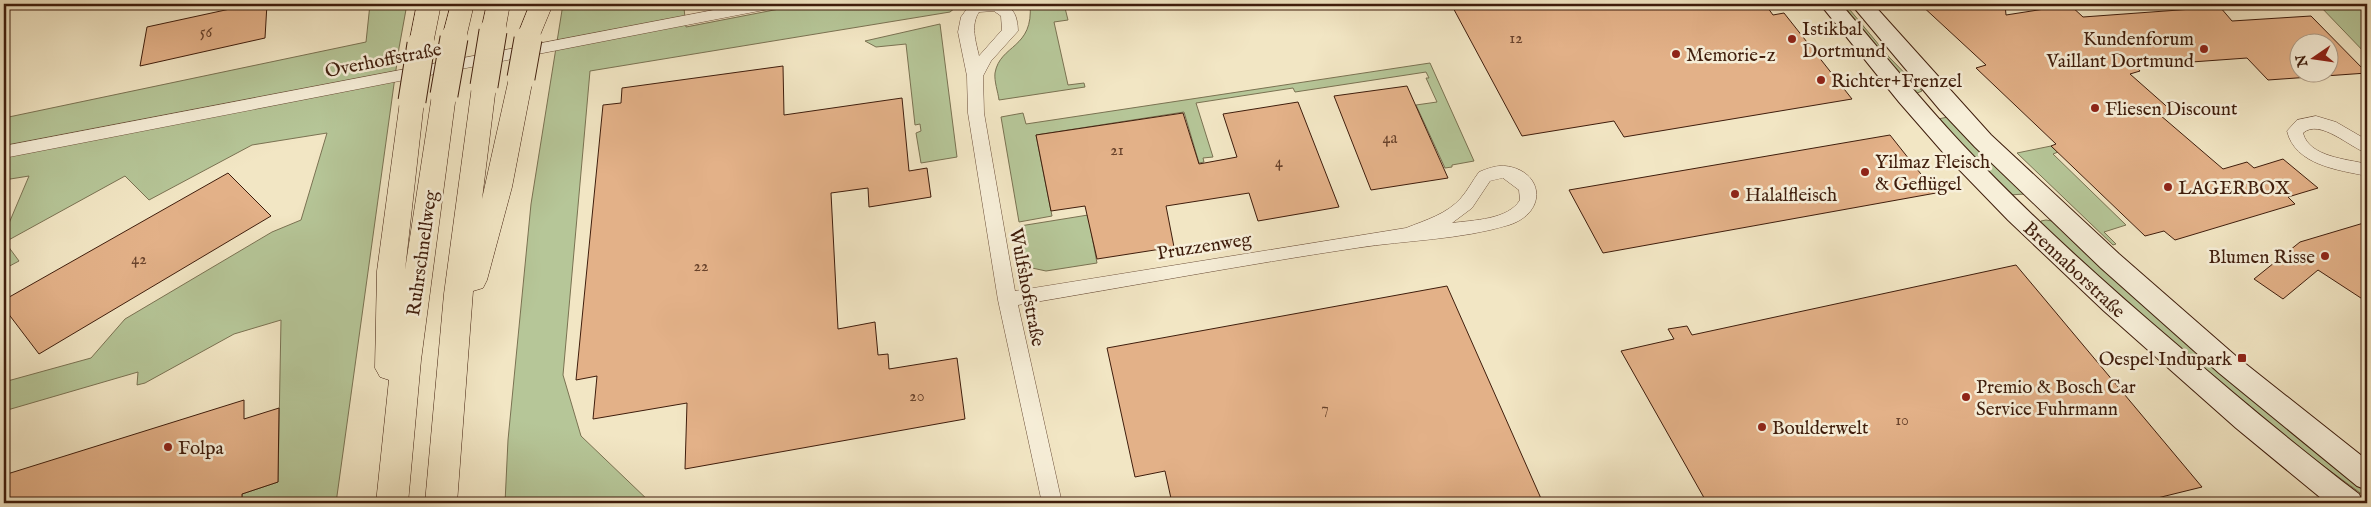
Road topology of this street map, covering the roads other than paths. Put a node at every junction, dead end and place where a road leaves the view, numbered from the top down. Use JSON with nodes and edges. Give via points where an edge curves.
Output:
{"nodes":[{"id":1,"x":462,"y":4,"type":"edge"},
{"id":2,"x":498,"y":4,"type":"edge"},
{"id":3,"x":769,"y":4,"type":"edge"},
{"id":4,"x":1830,"y":4,"type":"edge"},
{"id":5,"x":1861,"y":4,"type":"edge"},
{"id":6,"x":428,"y":9,"type":"edge"},
{"id":7,"x":532,"y":19,"type":"edge"},
{"id":8,"x":975,"y":76,"type":"dead end"},
{"id":9,"x":1948,"y":104,"type":"junction"},
{"id":10,"x":1918,"y":109,"type":"junction"},
{"id":11,"x":2367,"y":147,"type":"edge"},
{"id":12,"x":4,"y":152,"type":"edge"},
{"id":13,"x":2367,"y":170,"type":"edge"},
{"id":14,"x":2009,"y":207,"type":"junction"},
{"id":15,"x":2053,"y":207,"type":"junction"},
{"id":16,"x":1408,"y":234,"type":"junction"},
{"id":17,"x":1007,"y":300,"type":"junction"},
{"id":18,"x":451,"y":372,"type":"junction"},
{"id":19,"x":2367,"y":477,"type":"edge"},
{"id":20,"x":391,"y":503,"type":"edge"},
{"id":21,"x":441,"y":503,"type":"edge"},
{"id":22,"x":1052,"y":503,"type":"edge"},
{"id":23,"x":2349,"y":503,"type":"edge"}],
"edges":[{"from":1,"to":20,"type":"highway","name":"Ruhrschnellweg","bridge":true,"via":[[444,94],[406,360]]},
{"from":2,"to":18,"type":"highway","bridge":true,"via":[[464,239]]},
{"from":3,"to":12,"type":"street","name":"Overhoffstraße"},
{"from":4,"to":10,"type":"main road","name":"Brennaborstraße"},
{"from":5,"to":9,"type":"main road","name":"Brennaborstraße"},
{"from":6,"to":20,"type":"highway","bridge":true,"via":[[412,101],[391,271]]},
{"from":7,"to":18,"type":"highway","bridge":true,"via":[[499,187],[460,326]]},
{"from":8,"to":17,"type":"street","name":"Wulfshofstraße","via":[[976,113]]},
{"from":9,"to":10,"type":"main road"},
{"from":9,"to":15,"type":"main road","name":"Brennaborstraße"},
{"from":10,"to":14,"type":"main road","name":"Brennaborstraße"},
{"from":11,"to":13,"type":"street","via":[[2324,124],[2311,122],[2296,131],[2300,143],[2314,154],[2334,163]]},
{"from":14,"to":15,"type":"main road"},
{"from":14,"to":23,"type":"main road","name":"Brennaborstraße","via":[[2110,303]]},
{"from":15,"to":19,"type":"main road","name":"Brennaborstraße","via":[[2140,289],[2228,365]]},
{"from":16,"to":16,"type":"street","name":"Pruzzenweg","via":[[1472,226],[1516,215],[1526,207],[1530,198],[1528,190],[1516,176],[1504,172],[1484,176],[1460,210],[1441,222]]},
{"from":16,"to":17,"type":"street","name":"Pruzzenweg"},
{"from":17,"to":22,"type":"street","name":"Wulfshofstraße"},
{"from":18,"to":21,"type":"highway"}]}
